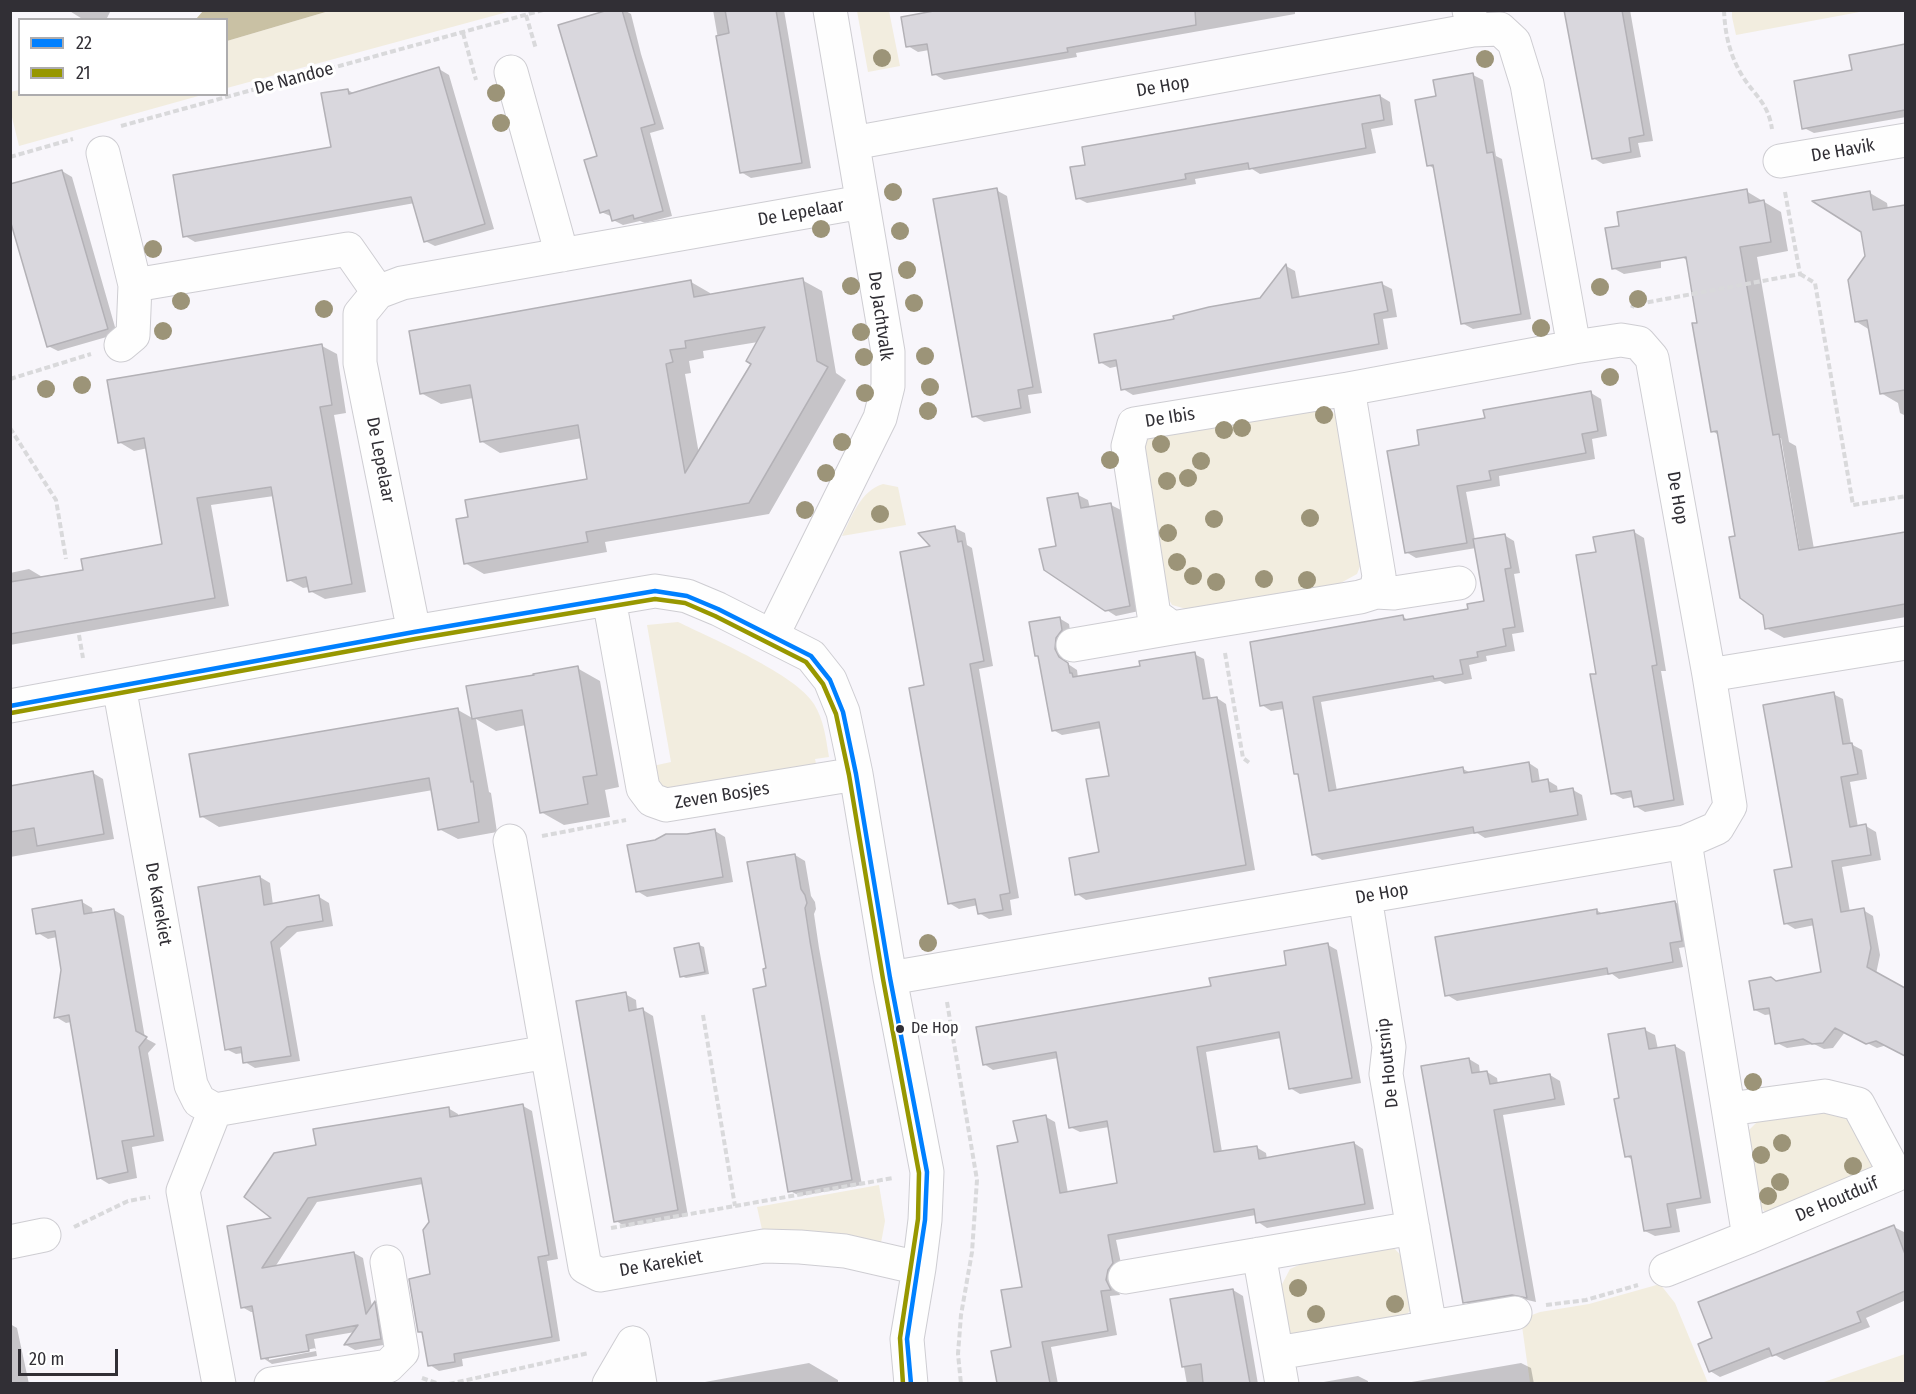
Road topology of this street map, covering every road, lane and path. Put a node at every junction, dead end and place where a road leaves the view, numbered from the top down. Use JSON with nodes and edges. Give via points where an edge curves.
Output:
{"nodes":[{"id":1,"x":543,"y":10,"type":"edge"},
{"id":2,"x":830,"y":10,"type":"edge"},
{"id":3,"x":1724,"y":10,"type":"edge"},
{"id":4,"x":1471,"y":20,"type":"edge"},
{"id":5,"x":512,"y":72,"type":"dead end"},
{"id":6,"x":121,"y":126,"type":"dead end"},
{"id":7,"x":1905,"y":140,"type":"edge"},
{"id":8,"x":853,"y":143,"type":"junction"},
{"id":9,"x":90,"y":146,"type":"joint"},
{"id":10,"x":11,"y":155,"type":"edge"},
{"id":11,"x":1779,"y":161,"type":"junction"},
{"id":12,"x":862,"y":202,"type":"junction"},
{"id":13,"x":562,"y":255,"type":"junction"},
{"id":14,"x":1800,"y":274,"type":"junction"},
{"id":15,"x":135,"y":285,"type":"junction"},
{"id":16,"x":378,"y":292,"type":"junction"},
{"id":17,"x":1621,"y":340,"type":"junction"},
{"id":18,"x":120,"y":345,"type":"joint"},
{"id":19,"x":1574,"y":347,"type":"junction"},
{"id":20,"x":10,"y":379,"type":"edge"},
{"id":21,"x":1348,"y":389,"type":"junction"},
{"id":22,"x":10,"y":428,"type":"edge"},
{"id":23,"x":1905,"y":496,"type":"edge"},
{"id":24,"x":66,"y":558,"type":"dead end"},
{"id":25,"x":1459,"y":583,"type":"dead end"},
{"id":26,"x":1376,"y":591,"type":"junction"},
{"id":27,"x":609,"y":599,"type":"junction"},
{"id":28,"x":1219,"y":620,"type":"junction"},
{"id":29,"x":1172,"y":628,"type":"junction"},
{"id":30,"x":414,"y":632,"type":"junction"},
{"id":31,"x":772,"y":636,"type":"junction"},
{"id":32,"x":1905,"y":643,"type":"edge"},
{"id":33,"x":1074,"y":645,"type":"dead end"},
{"id":34,"x":1709,"y":675,"type":"junction"},
{"id":35,"x":119,"y":686,"type":"junction"},
{"id":36,"x":10,"y":706,"type":"edge"},
{"id":37,"x":1251,"y":764,"type":"dead end"},
{"id":38,"x":856,"y":774,"type":"junction"},
{"id":39,"x":652,"y":800,"type":"junction"},
{"id":40,"x":510,"y":842,"type":"joint"},
{"id":41,"x":1685,"y":842,"type":"junction"},
{"id":42,"x":1365,"y":897,"type":"junction"},
{"id":43,"x":890,"y":978,"type":"junction"},
{"id":44,"x":703,"y":1015,"type":"dead end"},
{"id":45,"x":547,"y":1052,"type":"junction"},
{"id":46,"x":1729,"y":1109,"type":"junction"},
{"id":47,"x":215,"y":1110,"type":"junction"},
{"id":48,"x":927,"y":1172,"type":"junction"},
{"id":49,"x":183,"y":1191,"type":"junction"},
{"id":50,"x":735,"y":1206,"type":"junction"},
{"id":51,"x":1413,"y":1228,"type":"junction"},
{"id":52,"x":579,"y":1234,"type":"junction"},
{"id":53,"x":44,"y":1235,"type":"joint"},
{"id":54,"x":1749,"y":1237,"type":"junction"},
{"id":55,"x":10,"y":1242,"type":"edge"},
{"id":56,"x":1260,"y":1254,"type":"junction"},
{"id":57,"x":387,"y":1262,"type":"dead end"},
{"id":58,"x":919,"y":1268,"type":"junction"},
{"id":59,"x":1666,"y":1270,"type":"joint"},
{"id":60,"x":1125,"y":1277,"type":"dead end"},
{"id":61,"x":1515,"y":1313,"type":"joint"},
{"id":62,"x":1430,"y":1327,"type":"junction"},
{"id":63,"x":633,"y":1343,"type":"junction"},
{"id":64,"x":1279,"y":1368,"type":"edge"},
{"id":65,"x":219,"y":1383,"type":"edge"},
{"id":66,"x":271,"y":1383,"type":"edge"},
{"id":67,"x":449,"y":1383,"type":"edge"},
{"id":68,"x":609,"y":1383,"type":"edge"},
{"id":69,"x":639,"y":1383,"type":"edge"},
{"id":70,"x":911,"y":1383,"type":"edge"}],
"edges":[{"from":1,"to":6,"type":"path","name":"De Nandoe"},
{"from":2,"to":8,"type":"street","name":"De Jachtvalk"},
{"from":3,"to":11,"type":"path","via":[[1725,34],[1733,61],[1766,105]]},
{"from":4,"to":8,"type":"street","name":"De Hop"},
{"from":4,"to":19,"type":"street","name":"De Hop","via":[[1500,29],[1514,42],[1527,84]]},
{"from":5,"to":13,"type":"street"},
{"from":7,"to":11,"type":"street","name":"De Havik"},
{"from":8,"to":12,"type":"street","name":"De Jachtvalk"},
{"from":9,"to":10,"type":"path"},
{"from":9,"to":15,"type":"street"},
{"from":11,"to":14,"type":"path"},
{"from":12,"to":13,"type":"street","name":"De Lepelaar"},
{"from":12,"to":31,"type":"street","name":"De Jachtvalk","via":[[888,352],[888,386],[880,418]]},
{"from":13,"to":16,"type":"street","name":"De Lepelaar","via":[[402,284]]},
{"from":14,"to":17,"type":"path","via":[[1633,305]]},
{"from":14,"to":23,"type":"path","via":[[1815,283],[1853,505]]},
{"from":15,"to":16,"type":"street","via":[[348,249]]},
{"from":15,"to":18,"type":"street","via":[[133,335]]},
{"from":16,"to":30,"type":"street","name":"De Lepelaar","via":[[360,314],[360,363]]},
{"from":17,"to":19,"type":"street"},
{"from":17,"to":34,"type":"street","name":"De Hop","via":[[1639,343],[1652,358]]},
{"from":18,"to":20,"type":"path"},
{"from":19,"to":21,"type":"street","name":"De Ibis"},
{"from":21,"to":26,"type":"street","via":[[1379,576]]},
{"from":21,"to":29,"type":"street","name":"De Ibis","via":[[1134,424],[1128,446],[1154,615]]},
{"from":22,"to":24,"type":"path","via":[[56,500]]},
{"from":25,"to":26,"type":"street","via":[[1394,593]]},
{"from":26,"to":28,"type":"street"},
{"from":27,"to":30,"type":"street"},
{"from":27,"to":31,"type":"street","via":[[655,591],[687,596]]},
{"from":27,"to":39,"type":"street","name":"Zeven Bosjes","via":[[643,788]]},
{"from":28,"to":29,"type":"street"},
{"from":28,"to":37,"type":"path","via":[[1242,758]]},
{"from":29,"to":33,"type":"street"},
{"from":30,"to":35,"type":"street"},
{"from":31,"to":38,"type":"street","via":[[811,657],[830,680],[843,712]]},
{"from":32,"to":34,"type":"street"},
{"from":34,"to":41,"type":"street","name":"De Hop","via":[[1730,806],[1717,828]]},
{"from":35,"to":36,"type":"street"},
{"from":35,"to":47,"type":"street","name":"De Karekiet","via":[[191,1085],[199,1101]]},
{"from":38,"to":39,"type":"street","name":"Zeven Bosjes","via":[[666,805]]},
{"from":38,"to":43,"type":"street"},
{"from":39,"to":40,"type":"path","via":[[635,818]]},
{"from":40,"to":45,"type":"street","name":"De Karekiet"},
{"from":41,"to":42,"type":"street","name":"De Hop"},
{"from":41,"to":46,"type":"street"},
{"from":42,"to":43,"type":"street","name":"De Hop"},
{"from":42,"to":51,"type":"street","name":"De Houtsnip","via":[[1389,1047],[1386,1074]]},
{"from":43,"to":48,"type":"street"},
{"from":44,"to":50,"type":"path"},
{"from":45,"to":47,"type":"street"},
{"from":45,"to":52,"type":"street","name":"De Karekiet"},
{"from":46,"to":54,"type":"street"},
{"from":46,"to":54,"type":"street","name":"De Houtduif","via":[[1825,1096],[1858,1104],[1896,1175]]},
{"from":47,"to":49,"type":"street"},
{"from":48,"to":50,"type":"path"},
{"from":48,"to":58,"type":"street"},
{"from":49,"to":53,"type":"path","via":[[129,1201],[75,1227]]},
{"from":49,"to":65,"type":"street"},
{"from":50,"to":52,"type":"path"},
{"from":51,"to":56,"type":"street"},
{"from":51,"to":62,"type":"street","name":"De Houtsnip"},
{"from":52,"to":58,"type":"street","name":"De Karekiet","via":[[585,1267],[600,1275],[764,1246],[845,1251]]},
{"from":53,"to":55,"type":"street"},
{"from":54,"to":59,"type":"street","name":"De Houtduif"},
{"from":56,"to":60,"type":"street"},
{"from":56,"to":64,"type":"street"},
{"from":57,"to":66,"type":"street","via":[[402,1352],[388,1366]]},
{"from":58,"to":70,"type":"street","via":[[907,1339]]},
{"from":59,"to":61,"type":"path","via":[[1655,1281],[1586,1300],[1524,1308]]},
{"from":61,"to":62,"type":"street"},
{"from":62,"to":64,"type":"street"},
{"from":63,"to":67,"type":"path"},
{"from":63,"to":68,"type":"street"},
{"from":63,"to":69,"type":"street"}]}
